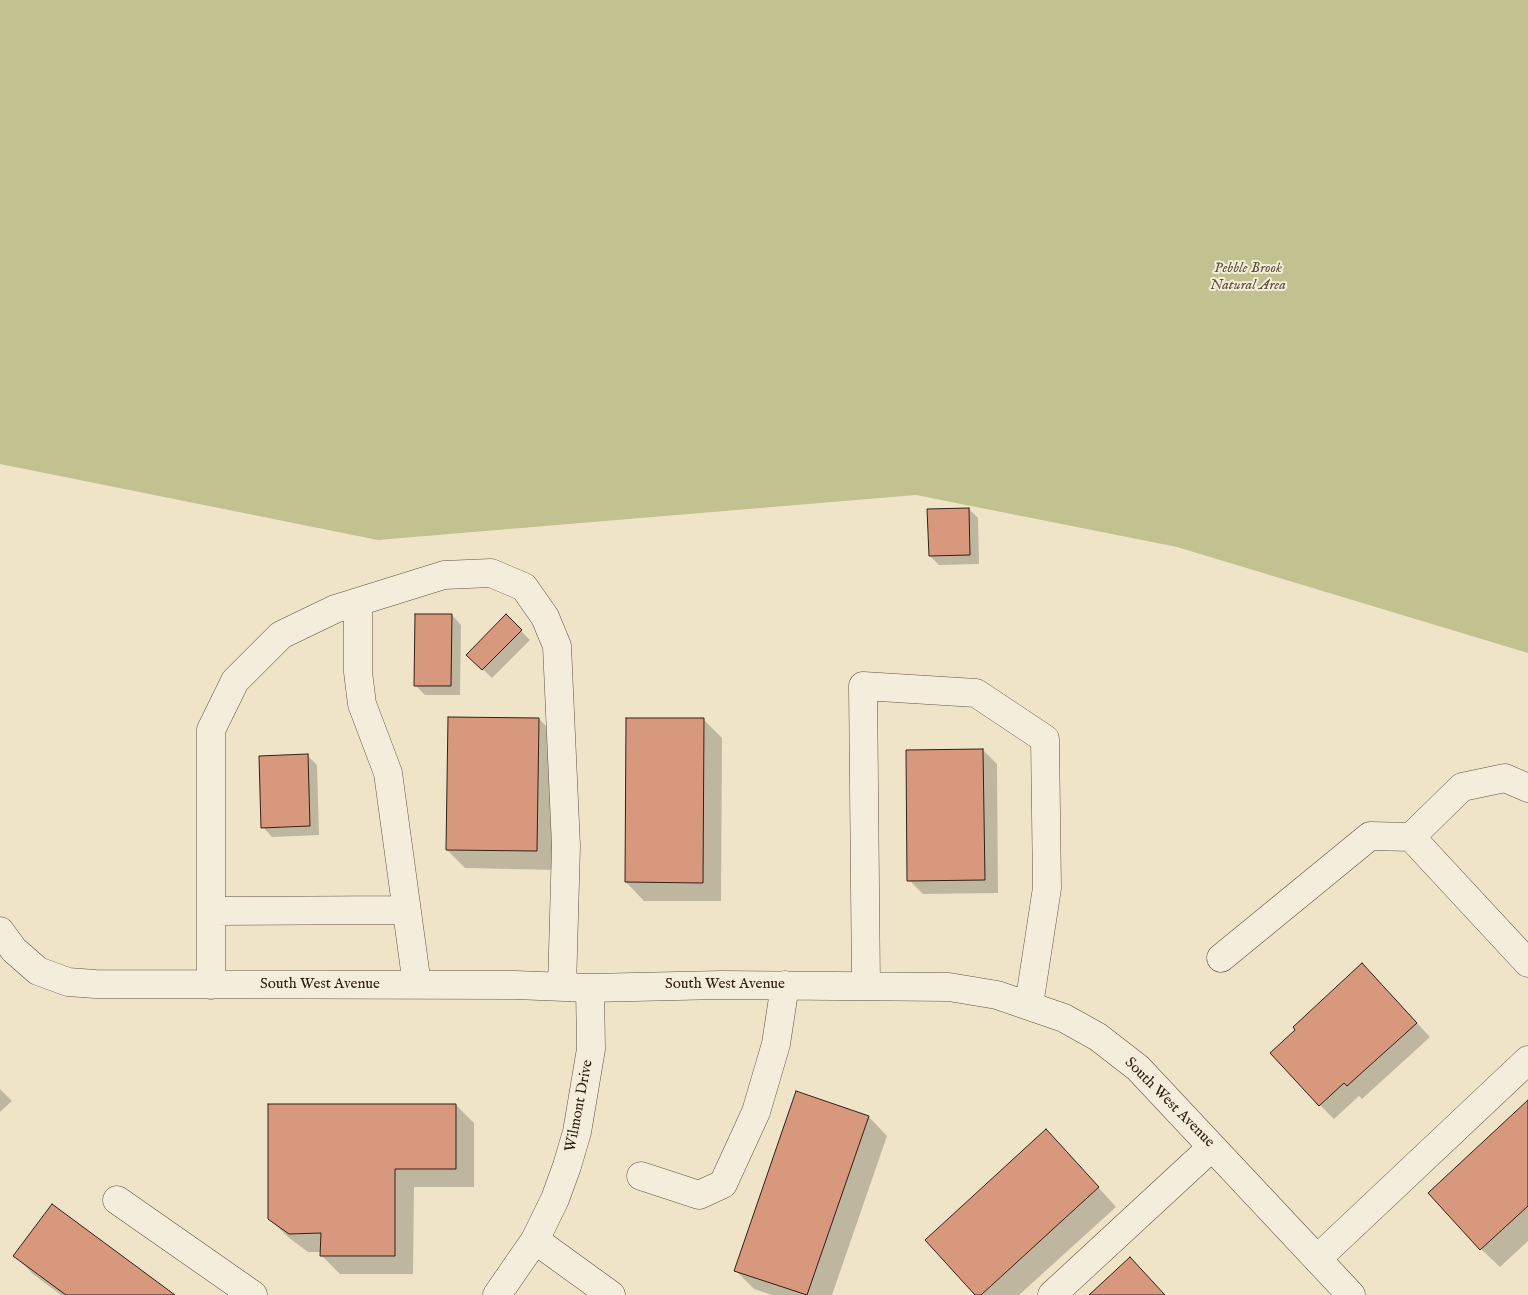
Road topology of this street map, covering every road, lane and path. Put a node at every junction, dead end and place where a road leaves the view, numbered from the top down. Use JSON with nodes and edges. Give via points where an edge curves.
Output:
{"nodes":[{"id":1,"x":358,"y":603,"type":"junction"},
{"id":2,"x":1528,"y":788,"type":"edge"},
{"id":3,"x":1411,"y":837,"type":"junction"},
{"id":4,"x":212,"y":910,"type":"junction"},
{"id":5,"x":406,"y":910,"type":"junction"},
{"id":6,"x":0,"y":931,"type":"edge"},
{"id":7,"x":1222,"y":958,"type":"dead end"},
{"id":8,"x":1528,"y":963,"type":"edge"},
{"id":9,"x":211,"y":985,"type":"junction"},
{"id":10,"x":417,"y":985,"type":"junction"},
{"id":11,"x":785,"y":985,"type":"junction"},
{"id":12,"x":866,"y":986,"type":"junction"},
{"id":13,"x":562,"y":987,"type":"junction"},
{"id":14,"x":590,"y":988,"type":"junction"},
{"id":15,"x":1029,"y":1005,"type":"junction"},
{"id":16,"x":1528,"y":1060,"type":"edge"},
{"id":17,"x":1212,"y":1147,"type":"junction"},
{"id":18,"x":641,"y":1176,"type":"dead end"},
{"id":19,"x":117,"y":1200,"type":"dead end"},
{"id":20,"x":535,"y":1240,"type":"junction"},
{"id":21,"x":1318,"y":1259,"type":"junction"},
{"id":22,"x":253,"y":1295,"type":"edge"},
{"id":23,"x":496,"y":1295,"type":"edge"},
{"id":24,"x":611,"y":1295,"type":"edge"},
{"id":25,"x":1052,"y":1295,"type":"edge"},
{"id":26,"x":1351,"y":1295,"type":"edge"}],
"edges":[{"from":1,"to":4,"type":"street","via":[[335,609],[281,635],[235,681],[211,730]]},
{"from":1,"to":5,"type":"street","via":[[358,672],[362,704],[388,773]]},
{"from":1,"to":13,"type":"street","via":[[444,575],[491,573],[524,587],[545,617],[557,646],[566,846]]},
{"from":2,"to":3,"type":"street","via":[[1505,778],[1462,787]]},
{"from":3,"to":7,"type":"street","via":[[1370,836]]},
{"from":3,"to":8,"type":"street"},
{"from":4,"to":5,"type":"street"},
{"from":4,"to":9,"type":"street"},
{"from":5,"to":10,"type":"street"},
{"from":6,"to":9,"type":"street","name":"South West Avenue","via":[[14,950],[38,971],[68,982]]},
{"from":9,"to":10,"type":"street","name":"South West Avenue"},
{"from":10,"to":13,"type":"street","name":"South West Avenue"},
{"from":11,"to":12,"type":"street","name":"South West Avenue"},
{"from":11,"to":14,"type":"street","name":"South West Avenue"},
{"from":11,"to":18,"type":"street","via":[[776,1044],[756,1112],[723,1184],[699,1195]]},
{"from":12,"to":15,"type":"street","name":"South West Avenue","via":[[949,987],[997,995]]},
{"from":12,"to":15,"type":"street","via":[[863,686],[976,693],[1044,739],[1047,888]]},
{"from":13,"to":14,"type":"street","name":"South West Avenue"},
{"from":14,"to":20,"type":"street","name":"Wilmont Drive","via":[[591,1049],[577,1132],[556,1198]]},
{"from":15,"to":17,"type":"street","name":"South West Avenue","via":[[1064,1018],[1098,1037],[1138,1068]]},
{"from":16,"to":21,"type":"street"},
{"from":17,"to":21,"type":"street","name":"South West Avenue"},
{"from":17,"to":25,"type":"street"},
{"from":19,"to":22,"type":"street"},
{"from":20,"to":23,"type":"street","name":"Wilmont Drive"},
{"from":20,"to":24,"type":"street"},
{"from":21,"to":26,"type":"street","name":"South West Avenue"}]}
